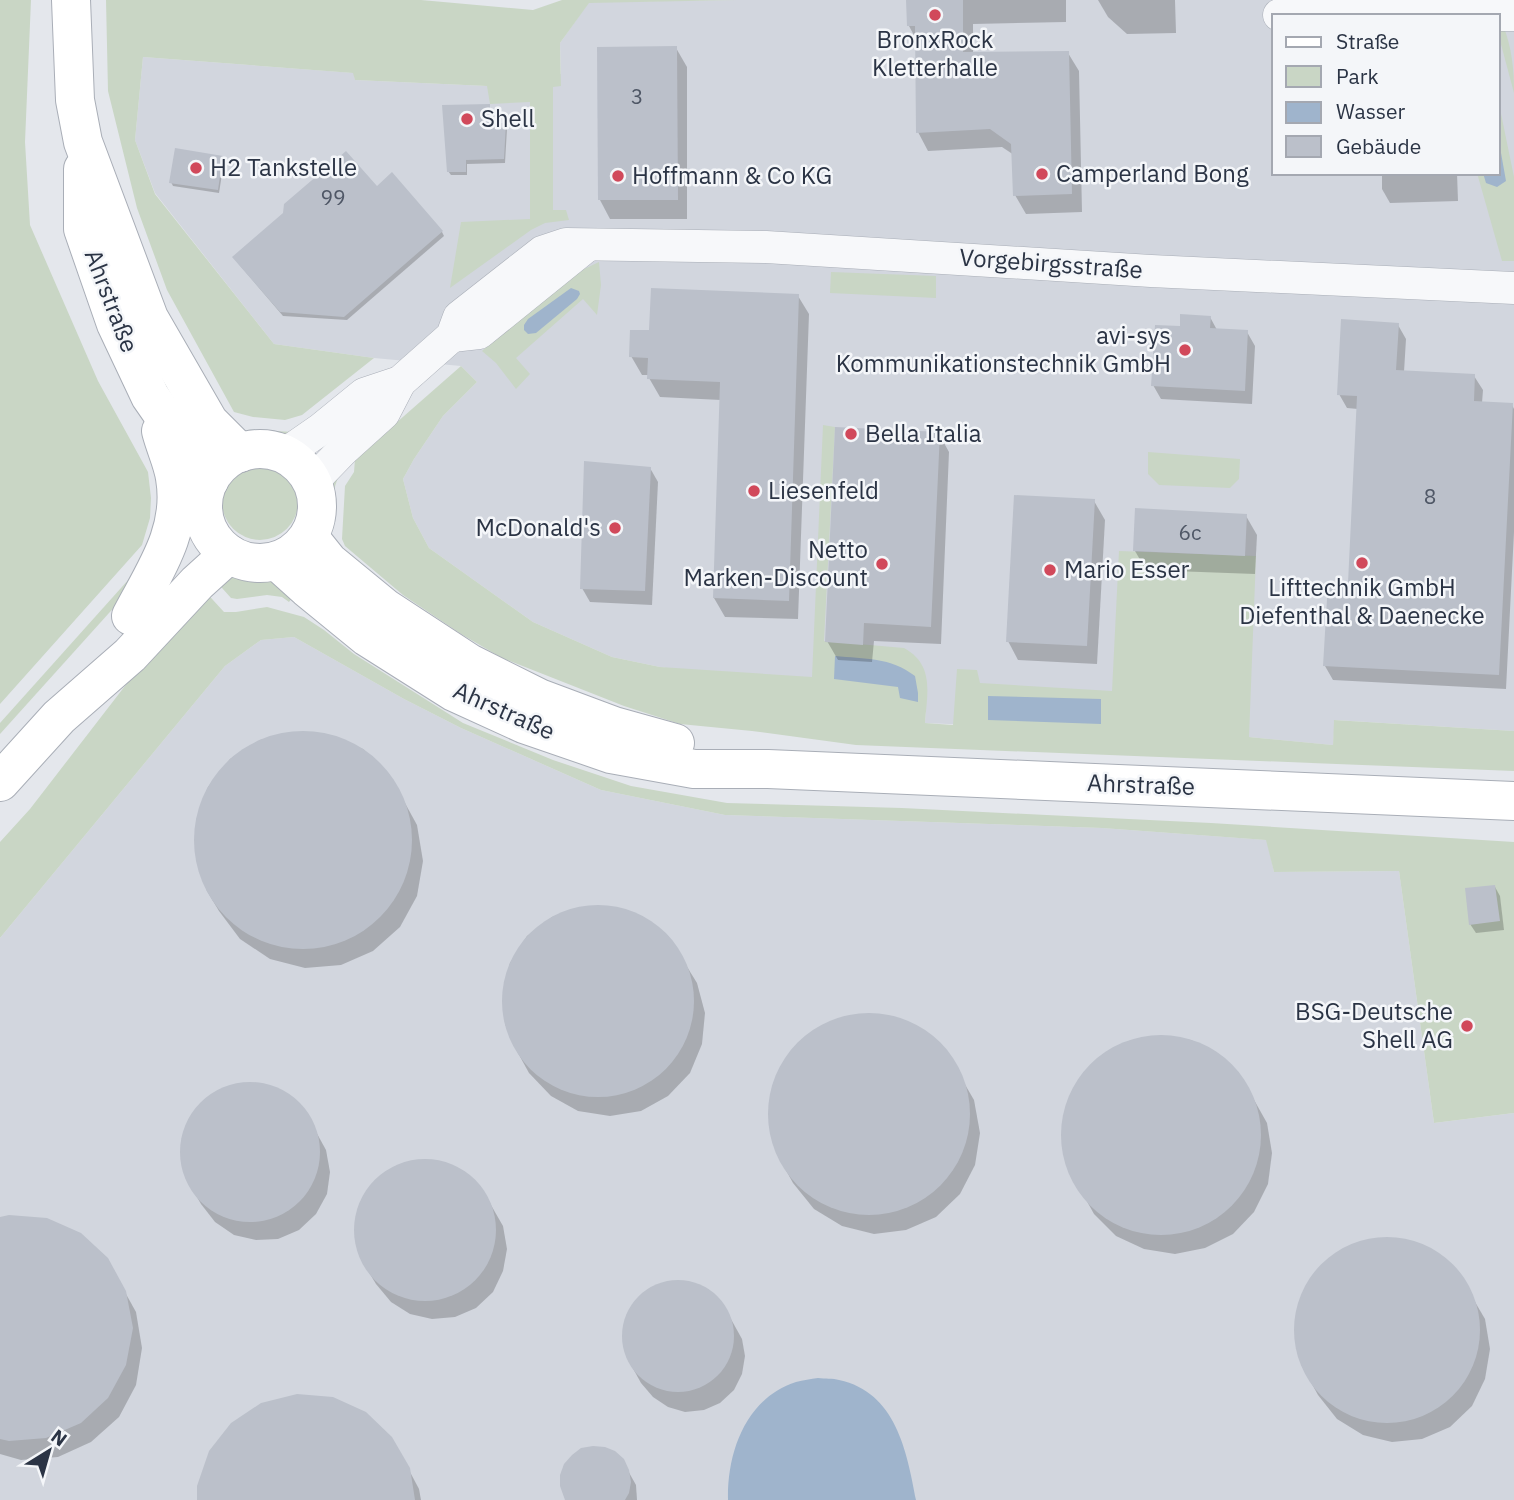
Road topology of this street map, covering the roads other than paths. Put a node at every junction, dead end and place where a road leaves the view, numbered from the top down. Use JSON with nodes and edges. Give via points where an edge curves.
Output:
{"nodes":[{"id":1,"x":71,"y":0,"type":"edge"},
{"id":2,"x":83,"y":142,"type":"junction"},
{"id":3,"x":1514,"y":288,"type":"edge"},
{"id":4,"x":400,"y":382,"type":"junction"},
{"id":5,"x":150,"y":396,"type":"junction"},
{"id":6,"x":240,"y":453,"type":"junction"},
{"id":7,"x":285,"y":454,"type":"junction"},
{"id":8,"x":209,"y":481,"type":"junction"},
{"id":9,"x":312,"y":482,"type":"junction"},
{"id":10,"x":309,"y":537,"type":"junction"},
{"id":11,"x":218,"y":540,"type":"junction"},
{"id":12,"x":277,"y":561,"type":"junction"},
{"id":13,"x":131,"y":616,"type":"junction"},
{"id":14,"x":59,"y":717,"type":"junction"},
{"id":15,"x":768,"y":769,"type":"junction"},
{"id":16,"x":0,"y":782,"type":"edge"},
{"id":17,"x":1514,"y":801,"type":"edge"}],
"edges":[{"from":1,"to":2,"type":"main road","name":"Ahrstraße","via":[[75,100]]},
{"from":2,"to":5,"type":"main road","name":"Ahrstraße","via":[[83,229],[117,324]]},
{"from":2,"to":6,"type":"main road","name":"Ahrstraße","via":[[149,318],[209,422]]},
{"from":3,"to":4,"type":"street","name":"Vorgebirgsstraße","via":[[766,247],[566,244],[542,252],[459,317],[452,336]]},
{"from":4,"to":7,"type":"street","name":"Vorgebirgsstraße","via":[[364,394]]},
{"from":4,"to":9,"type":"street","name":"Vorgebirgsstraße","via":[[384,413]]},
{"from":5,"to":8,"type":"main road","name":"Ahrstraße"},
{"from":5,"to":13,"type":"main road","via":[[175,477],[178,511],[168,545]]},
{"from":6,"to":7,"type":"main road","via":[[253,449]]},
{"from":6,"to":8,"type":"main road","via":[[225,461]]},
{"from":7,"to":9,"type":"main road"},
{"from":8,"to":11,"type":"main road","via":[[204,516]]},
{"from":9,"to":10,"type":"main road","via":[[317,516]]},
{"from":10,"to":12,"type":"main road"},
{"from":10,"to":15,"type":"main road","name":"Ahrstraße","via":[[329,562],[385,608],[468,663],[539,698],[614,726]]},
{"from":11,"to":12,"type":"main road","via":[[243,560]]},
{"from":11,"to":13,"type":"main road","via":[[183,560]]},
{"from":11,"to":14,"type":"main road","via":[[197,583],[130,654]]},
{"from":12,"to":15,"type":"main road","name":"Ahrstraße","via":[[367,637],[454,692],[524,724],[611,754],[694,769]]},
{"from":13,"to":14,"type":"main road"},
{"from":14,"to":16,"type":"main road"},
{"from":15,"to":17,"type":"main road","name":"Ahrstraße"}]}
